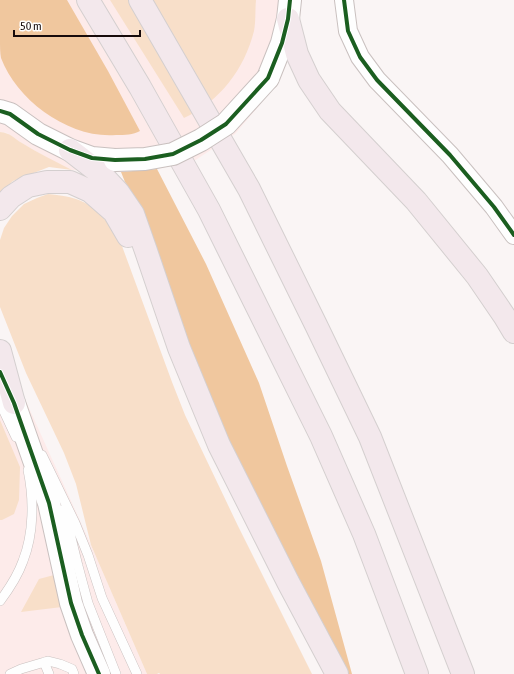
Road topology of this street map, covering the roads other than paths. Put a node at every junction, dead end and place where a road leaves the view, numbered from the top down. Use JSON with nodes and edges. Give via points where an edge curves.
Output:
{"nodes":[{"id":1,"x":88,"y":0,"type":"edge"},
{"id":2,"x":140,"y":0,"type":"edge"},
{"id":3,"x":344,"y":0,"type":"edge"},
{"id":4,"x":289,"y":10,"type":"edge"},
{"id":5,"x":3,"y":108,"type":"edge"},
{"id":6,"x":70,"y":150,"type":"junction"},
{"id":7,"x":0,"y":209,"type":"edge"},
{"id":8,"x":514,"y":235,"type":"edge"},
{"id":9,"x":514,"y":332,"type":"edge"},
{"id":10,"x":0,"y":351,"type":"edge"},
{"id":11,"x":0,"y":372,"type":"edge"},
{"id":12,"x":7,"y":403,"type":"edge"},
{"id":13,"x":60,"y":492,"type":"junction"},
{"id":14,"x":260,"y":528,"type":"junction"},
{"id":15,"x":0,"y":601,"type":"edge"},
{"id":16,"x":30,"y":669,"type":"edge"},
{"id":17,"x":10,"y":674,"type":"edge"},
{"id":18,"x":40,"y":674,"type":"edge"},
{"id":19,"x":49,"y":674,"type":"edge"},
{"id":20,"x":74,"y":674,"type":"edge"},
{"id":21,"x":98,"y":674,"type":"edge"},
{"id":22,"x":116,"y":674,"type":"edge"},
{"id":23,"x":137,"y":674,"type":"edge"},
{"id":24,"x":337,"y":674,"type":"edge"},
{"id":25,"x":417,"y":674,"type":"edge"},
{"id":26,"x":463,"y":674,"type":"edge"}],
"edges":[{"from":1,"to":25,"type":"highway","via":[[209,210],[321,436],[364,534]]},
{"from":2,"to":26,"type":"highway","via":[[249,189],[316,324],[370,437]]},
{"from":3,"to":8,"type":"street","via":[[348,31],[360,57],[378,80],[450,155]]},
{"from":4,"to":6,"type":"street","bridge":true,"via":[[282,43],[268,78],[226,124],[201,140],[173,154],[145,159],[92,158]]},
{"from":4,"to":9,"type":"highway","via":[[297,54],[309,80],[330,111],[416,201],[477,276]]},
{"from":5,"to":6,"type":"street","via":[[38,134]]},
{"from":6,"to":14,"type":"highway","via":[[102,174],[133,214],[182,355],[219,445]]},
{"from":7,"to":14,"type":"highway","via":[[11,197],[28,186],[47,182],[70,182],[90,191],[114,212],[130,240],[180,376],[210,440]]},
{"from":10,"to":12,"type":"highway"},
{"from":11,"to":12,"type":"street"},
{"from":12,"to":13,"type":"lane","via":[[44,459]]},
{"from":12,"to":15,"type":"lane","via":[[30,480],[32,502],[28,545],[23,561]]},
{"from":12,"to":21,"type":"street","via":[[49,503],[71,603]]},
{"from":13,"to":22,"type":"lane","via":[[88,603]]},
{"from":13,"to":23,"type":"lane","via":[[88,555],[102,598]]},
{"from":14,"to":24,"type":"highway"},
{"from":16,"to":17,"type":"lane"},
{"from":16,"to":18,"type":"lane"},
{"from":16,"to":19,"type":"lane"},
{"from":16,"to":20,"type":"lane","via":[[48,661],[72,669]]}]}
